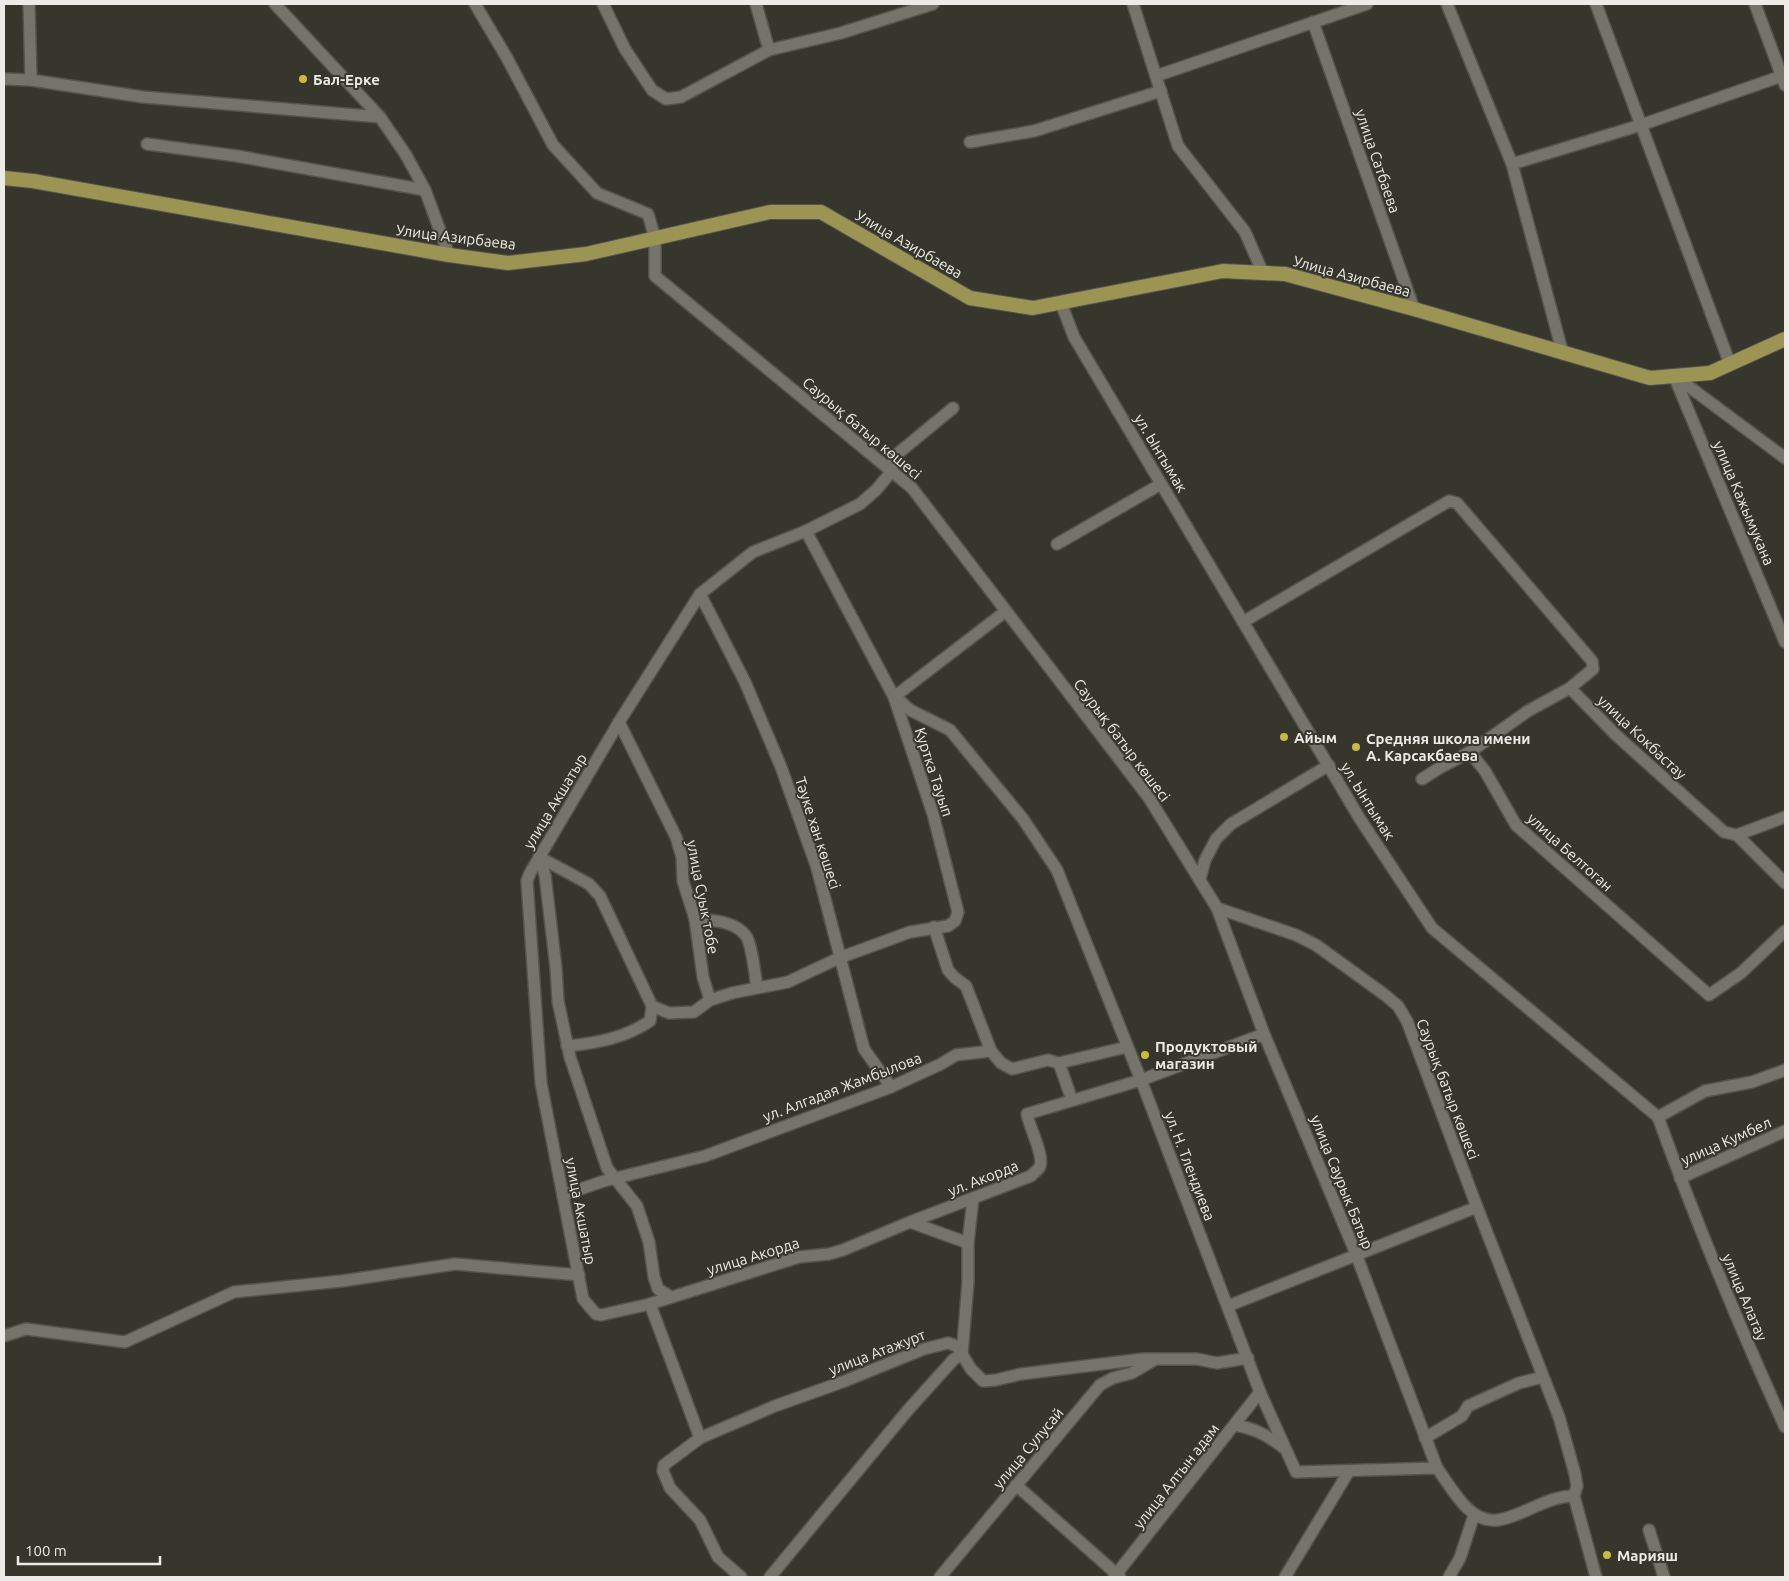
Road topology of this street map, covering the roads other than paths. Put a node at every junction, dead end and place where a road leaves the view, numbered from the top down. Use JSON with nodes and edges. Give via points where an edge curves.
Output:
{"nodes":[{"id":1,"x":29,"y":4,"type":"edge"},
{"id":2,"x":275,"y":4,"type":"edge"},
{"id":3,"x":475,"y":4,"type":"edge"},
{"id":4,"x":603,"y":4,"type":"edge"},
{"id":5,"x":756,"y":4,"type":"edge"},
{"id":6,"x":934,"y":4,"type":"edge"},
{"id":7,"x":1133,"y":4,"type":"edge"},
{"id":8,"x":1367,"y":4,"type":"edge"},
{"id":9,"x":1446,"y":4,"type":"edge"},
{"id":10,"x":1596,"y":4,"type":"edge"},
{"id":11,"x":1755,"y":4,"type":"edge"},
{"id":12,"x":1313,"y":22,"type":"junction"},
{"id":13,"x":769,"y":50,"type":"junction"},
{"id":14,"x":1156,"y":76,"type":"junction"},
{"id":15,"x":4,"y":79,"type":"edge"},
{"id":16,"x":31,"y":80,"type":"junction"},
{"id":17,"x":1783,"y":81,"type":"edge"},
{"id":18,"x":1161,"y":91,"type":"junction"},
{"id":19,"x":380,"y":117,"type":"junction"},
{"id":20,"x":1641,"y":125,"type":"junction"},
{"id":21,"x":970,"y":142,"type":"dead end"},
{"id":22,"x":147,"y":144,"type":"dead end"},
{"id":23,"x":1512,"y":164,"type":"junction"},
{"id":24,"x":4,"y":178,"type":"edge"},
{"id":25,"x":426,"y":190,"type":"junction"},
{"id":26,"x":655,"y":238,"type":"junction"},
{"id":27,"x":449,"y":255,"type":"junction"},
{"id":28,"x":1263,"y":273,"type":"junction"},
{"id":29,"x":1061,"y":303,"type":"junction"},
{"id":30,"x":1414,"y":309,"type":"junction"},
{"id":31,"x":1785,"y":339,"type":"edge"},
{"id":32,"x":1563,"y":354,"type":"junction"},
{"id":33,"x":1730,"y":364,"type":"junction"},
{"id":34,"x":1674,"y":376,"type":"junction"},
{"id":35,"x":953,"y":408,"type":"dead end"},
{"id":36,"x":1785,"y":458,"type":"edge"},
{"id":37,"x":892,"y":472,"type":"junction"},
{"id":38,"x":1162,"y":484,"type":"junction"},
{"id":39,"x":806,"y":531,"type":"junction"},
{"id":40,"x":1057,"y":544,"type":"dead end"},
{"id":41,"x":700,"y":594,"type":"junction"},
{"id":42,"x":1006,"y":611,"type":"junction"},
{"id":43,"x":1244,"y":622,"type":"junction"},
{"id":44,"x":1785,"y":642,"type":"edge"},
{"id":45,"x":1570,"y":688,"type":"junction"},
{"id":46,"x":894,"y":697,"type":"junction"},
{"id":47,"x":619,"y":722,"type":"junction"},
{"id":48,"x":1470,"y":752,"type":"junction"},
{"id":49,"x":1329,"y":765,"type":"junction"},
{"id":50,"x":1422,"y":779,"type":"dead end"},
{"id":51,"x":1785,"y":817,"type":"edge"},
{"id":52,"x":1737,"y":835,"type":"junction"},
{"id":53,"x":540,"y":857,"type":"junction"},
{"id":54,"x":1200,"y":879,"type":"junction"},
{"id":55,"x":1785,"y":883,"type":"edge"},
{"id":56,"x":1217,"y":908,"type":"junction"},
{"id":57,"x":694,"y":919,"type":"junction"},
{"id":58,"x":934,"y":927,"type":"junction"},
{"id":59,"x":1785,"y":931,"type":"edge"},
{"id":60,"x":839,"y":958,"type":"junction"},
{"id":61,"x":757,"y":987,"type":"junction"},
{"id":62,"x":710,"y":1000,"type":"junction"},
{"id":63,"x":652,"y":1006,"type":"junction"},
{"id":64,"x":1264,"y":1034,"type":"junction"},
{"id":65,"x":568,"y":1046,"type":"junction"},
{"id":66,"x":1127,"y":1047,"type":"junction"},
{"id":67,"x":990,"y":1051,"type":"junction"},
{"id":68,"x":1059,"y":1063,"type":"junction"},
{"id":69,"x":1785,"y":1070,"type":"edge"},
{"id":70,"x":1141,"y":1080,"type":"junction"},
{"id":71,"x":891,"y":1087,"type":"junction"},
{"id":72,"x":1072,"y":1100,"type":"junction"},
{"id":73,"x":1658,"y":1117,"type":"junction"},
{"id":74,"x":1785,"y":1131,"type":"edge"},
{"id":75,"x":1680,"y":1178,"type":"junction"},
{"id":76,"x":614,"y":1179,"type":"junction"},
{"id":77,"x":563,"y":1195,"type":"junction"},
{"id":78,"x":972,"y":1199,"type":"junction"},
{"id":79,"x":1477,"y":1207,"type":"junction"},
{"id":80,"x":910,"y":1222,"type":"junction"},
{"id":81,"x":968,"y":1243,"type":"junction"},
{"id":82,"x":1356,"y":1254,"type":"junction"},
{"id":83,"x":579,"y":1276,"type":"junction"},
{"id":84,"x":671,"y":1297,"type":"junction"},
{"id":85,"x":650,"y":1304,"type":"junction"},
{"id":86,"x":1228,"y":1306,"type":"junction"},
{"id":87,"x":601,"y":1314,"type":"joint"},
{"id":88,"x":4,"y":1336,"type":"edge"},
{"id":89,"x":962,"y":1355,"type":"junction"},
{"id":90,"x":1248,"y":1358,"type":"junction"},
{"id":91,"x":1156,"y":1359,"type":"junction"},
{"id":92,"x":1543,"y":1377,"type":"junction"},
{"id":93,"x":1260,"y":1392,"type":"junction"},
{"id":94,"x":1235,"y":1425,"type":"junction"},
{"id":95,"x":1785,"y":1427,"type":"edge"},
{"id":96,"x":700,"y":1438,"type":"junction"},
{"id":97,"x":1425,"y":1438,"type":"junction"},
{"id":98,"x":1286,"y":1449,"type":"junction"},
{"id":99,"x":1437,"y":1468,"type":"junction"},
{"id":100,"x":1349,"y":1470,"type":"junction"},
{"id":101,"x":1016,"y":1485,"type":"junction"},
{"id":102,"x":1574,"y":1496,"type":"junction"},
{"id":103,"x":1474,"y":1514,"type":"junction"},
{"id":104,"x":1649,"y":1530,"type":"dead end"},
{"id":105,"x":1117,"y":1576,"type":"edge"},
{"id":106,"x":740,"y":1577,"type":"edge"},
{"id":107,"x":770,"y":1577,"type":"edge"},
{"id":108,"x":940,"y":1577,"type":"edge"},
{"id":109,"x":1285,"y":1577,"type":"edge"},
{"id":110,"x":1450,"y":1577,"type":"edge"},
{"id":111,"x":1596,"y":1577,"type":"edge"},
{"id":112,"x":1664,"y":1577,"type":"edge"}],
"edges":[{"from":1,"to":16,"type":"street"},
{"from":2,"to":19,"type":"street"},
{"from":3,"to":26,"type":"street","name":"Саурық батыр көшесі","via":[[553,146],[596,193],[648,214]]},
{"from":4,"to":13,"type":"street","via":[[625,49],[652,90],[666,99],[680,97]]},
{"from":5,"to":13,"type":"street"},
{"from":6,"to":13,"type":"street","via":[[841,33]]},
{"from":7,"to":14,"type":"street"},
{"from":8,"to":12,"type":"street"},
{"from":9,"to":23,"type":"street"},
{"from":10,"to":20,"type":"street"},
{"from":11,"to":17,"type":"street"},
{"from":12,"to":14,"type":"street"},
{"from":12,"to":30,"type":"street","name":"улица Сатбаева"},
{"from":14,"to":18,"type":"street"},
{"from":15,"to":16,"type":"street"},
{"from":16,"to":19,"type":"street","via":[[143,97]]},
{"from":17,"to":20,"type":"street"},
{"from":18,"to":21,"type":"street","via":[[1034,131]]},
{"from":18,"to":28,"type":"street","via":[[1178,146],[1245,232]]},
{"from":19,"to":25,"type":"street"},
{"from":20,"to":23,"type":"street"},
{"from":20,"to":33,"type":"street"},
{"from":22,"to":25,"type":"street","via":[[237,156]]},
{"from":23,"to":32,"type":"street"},
{"from":24,"to":27,"type":"main road","name":"Улица Азирбаева"},
{"from":25,"to":27,"type":"street"},
{"from":26,"to":27,"type":"main road","name":"Улица Азирбаева","via":[[586,254],[508,263]]},
{"from":26,"to":29,"type":"main road","name":"Улица Азирбаева","via":[[770,212],[821,212],[970,298],[1033,308]]},
{"from":26,"to":37,"type":"street","name":"Саурық батыр көшесі","via":[[655,276]]},
{"from":28,"to":29,"type":"main road","name":"Улица Азирбаева","via":[[1222,272]]},
{"from":28,"to":30,"type":"main road","name":"Улица Азирбаева","via":[[1285,274]]},
{"from":29,"to":38,"type":"street","name":"ул. Ынтымак","via":[[1074,337]]},
{"from":30,"to":32,"type":"main road","name":"Улица Азирбаева"},
{"from":31,"to":33,"type":"main road","name":"Улица Азирбаева"},
{"from":32,"to":34,"type":"main road","name":"Улица Азирбаева","via":[[1650,378]]},
{"from":33,"to":34,"type":"main road","name":"Улица Азирбаева","via":[[1710,373]]},
{"from":34,"to":36,"type":"street"},
{"from":34,"to":44,"type":"street","name":"улица Кажымукана"},
{"from":35,"to":37,"type":"street","name":"улица Акшатыр","via":[[896,455],[892,460]]},
{"from":37,"to":39,"type":"street","name":"улица Акшатыр","via":[[860,504]]},
{"from":37,"to":42,"type":"street","name":"Саурық батыр көшесі","via":[[912,488]]},
{"from":38,"to":40,"type":"street"},
{"from":38,"to":43,"type":"street","name":"ул. Ынтымак"},
{"from":39,"to":41,"type":"street","name":"улица Акшатыр","via":[[753,552]]},
{"from":39,"to":46,"type":"street","name":"Куртка Тауып"},
{"from":41,"to":47,"type":"street","name":"улица Акшатыр"},
{"from":41,"to":60,"type":"street","name":"Тәуке хан көшесі","via":[[745,682],[781,767],[817,868]]},
{"from":42,"to":46,"type":"street"},
{"from":42,"to":54,"type":"street","name":"Саурық батыр көшесі","via":[[1149,798]]},
{"from":43,"to":45,"type":"street","via":[[1449,501],[1458,503],[1592,661],[1593,668]]},
{"from":43,"to":49,"type":"street","name":"ул. Ынтымак"},
{"from":45,"to":48,"type":"street","via":[[1528,711]]},
{"from":45,"to":52,"type":"street","name":"улица Кокбастау","via":[[1616,735],[1724,832]]},
{"from":46,"to":58,"type":"street","name":"Куртка Тауып","via":[[933,814],[958,912],[955,921],[948,926]]},
{"from":46,"to":66,"type":"street","name":"ул. Н. Тлендиева","via":[[910,710],[950,730],[1023,819],[1057,870]]},
{"from":47,"to":53,"type":"street","name":"улица Акшатыр"},
{"from":47,"to":57,"type":"street","name":"улица Суык тобе","via":[[676,837],[682,857],[683,881]]},
{"from":48,"to":50,"type":"street"},
{"from":48,"to":59,"type":"street","name":"улица Белтоган","via":[[1516,825],[1709,995],[1741,973]]},
{"from":49,"to":54,"type":"street","via":[[1231,824],[1216,839]]},
{"from":49,"to":73,"type":"street","name":"ул. Ынтымак","via":[[1360,819],[1432,928]]},
{"from":51,"to":52,"type":"street"},
{"from":52,"to":55,"type":"street","name":"улица Кокбастау"},
{"from":53,"to":63,"type":"street","via":[[582,879],[600,896]]},
{"from":53,"to":65,"type":"street","via":[[558,1001]]},
{"from":53,"to":77,"type":"street","name":"улица Акшатыр","via":[[527,880],[541,1083]]},
{"from":54,"to":56,"type":"street","name":"Саурық батыр көшесі"},
{"from":56,"to":64,"type":"street","name":"улица Саурык Батыр"},
{"from":56,"to":79,"type":"street","name":"Саурық батыр көшесі","via":[[1316,945],[1398,1006],[1407,1022]]},
{"from":57,"to":61,"type":"street","via":[[735,926],[747,936]]},
{"from":57,"to":62,"type":"street","name":"улица Суык тобе"},
{"from":58,"to":60,"type":"street","name":"Куртка Тауып","via":[[910,932]]},
{"from":58,"to":67,"type":"street","via":[[948,970],[966,986]]},
{"from":60,"to":61,"type":"street","name":"Куртка Тауып","via":[[788,982]]},
{"from":60,"to":71,"type":"street","name":"Тәуке хан көшесі","via":[[864,1049]]},
{"from":61,"to":62,"type":"street","name":"Куртка Тауып"},
{"from":62,"to":63,"type":"street","name":"Куртка Тауып","via":[[694,1012],[669,1013]]},
{"from":63,"to":65,"type":"street","via":[[650,1021],[635,1031],[599,1042]]},
{"from":64,"to":70,"type":"street","name":"ул. Акорда"},
{"from":64,"to":82,"type":"street","name":"улица Саурык Батыр"},
{"from":65,"to":76,"type":"street","via":[[606,1168]]},
{"from":66,"to":68,"type":"street"},
{"from":66,"to":70,"type":"street","name":"ул. Н. Тлендиева"},
{"from":67,"to":68,"type":"street","via":[[1012,1069],[1048,1060]]},
{"from":67,"to":71,"type":"street","name":"ул. Алгадая Жамбылова","via":[[956,1055]]},
{"from":68,"to":72,"type":"street"},
{"from":69,"to":73,"type":"street","via":[[1752,1082],[1705,1091]]},
{"from":70,"to":72,"type":"street","name":"ул. Акорда"},
{"from":70,"to":86,"type":"street","name":"ул. Н. Тлендиева"},
{"from":71,"to":76,"type":"street","name":"ул. Алгадая Жамбылова","via":[[705,1156]]},
{"from":72,"to":78,"type":"street","name":"ул. Акорда","via":[[1027,1114],[1042,1159],[1040,1167],[1031,1176]]},
{"from":73,"to":75,"type":"street","name":"улица Алатау"},
{"from":74,"to":75,"type":"street","name":"улица Кумбел"},
{"from":75,"to":95,"type":"street","name":"улица Алатау"},
{"from":76,"to":77,"type":"street","name":"ул. Алгадая Жамбылова"},
{"from":76,"to":84,"type":"street","via":[[638,1206],[658,1289]]},
{"from":77,"to":83,"type":"street","name":"улица Акшатыр"},
{"from":78,"to":80,"type":"street","name":"ул. Акорда"},
{"from":78,"to":81,"type":"street"},
{"from":79,"to":82,"type":"street"},
{"from":79,"to":92,"type":"street","name":"Саурық батыр көшесі"},
{"from":80,"to":81,"type":"street"},
{"from":80,"to":84,"type":"street","name":"улица Акорда","via":[[843,1250],[800,1257]]},
{"from":81,"to":89,"type":"street"},
{"from":82,"to":86,"type":"street"},
{"from":82,"to":97,"type":"street","name":"улица Саурык Батыр"},
{"from":83,"to":87,"type":"street","name":"улица Акшатыр","via":[[583,1299],[596,1314]]},
{"from":83,"to":88,"type":"street","via":[[455,1264],[342,1281],[234,1292],[125,1342],[26,1329]]},
{"from":84,"to":85,"type":"street","name":"улица Акорда"},
{"from":85,"to":87,"type":"street","name":"улица Акорда"},
{"from":85,"to":96,"type":"street"},
{"from":86,"to":90,"type":"street","name":"ул. Н. Тлендиева"},
{"from":89,"to":91,"type":"street","name":"улица Атажурт","via":[[983,1382],[1030,1373]]},
{"from":89,"to":96,"type":"street","name":"улица Атажурт","via":[[957,1346],[948,1343],[924,1349]]},
{"from":89,"to":107,"type":"street","via":[[954,1359],[908,1410]]},
{"from":90,"to":91,"type":"street","name":"улица Атажурт","via":[[1217,1363],[1197,1359]]},
{"from":90,"to":93,"type":"street","name":"ул. Н. Тлендиева"},
{"from":91,"to":101,"type":"street","name":"улица Сулусай","via":[[1132,1373],[1100,1385]]},
{"from":92,"to":97,"type":"street","via":[[1519,1383],[1468,1406],[1462,1416]]},
{"from":92,"to":102,"type":"street","name":"Саурық батыр көшесі","via":[[1559,1417],[1575,1474],[1577,1486]]},
{"from":93,"to":94,"type":"street","name":"улица Алтын адам"},
{"from":93,"to":98,"type":"street","name":"ул. Н. Тлендиева"},
{"from":94,"to":98,"type":"street","via":[[1253,1428]]},
{"from":94,"to":105,"type":"street","name":"улица Алтын адам"},
{"from":96,"to":106,"type":"street","name":"улица Атажурт","via":[[664,1465],[663,1471],[670,1488],[700,1520],[718,1556]]},
{"from":97,"to":99,"type":"street","name":"улица Саурык Батыр"},
{"from":98,"to":100,"type":"street","name":"ул. Н. Тлендиева","via":[[1296,1472]]},
{"from":99,"to":100,"type":"street"},
{"from":99,"to":103,"type":"street","name":"улица Саурык Батыр"},
{"from":100,"to":109,"type":"street"},
{"from":101,"to":105,"type":"street"},
{"from":101,"to":108,"type":"street","name":"улица Сулусай"},
{"from":102,"to":103,"type":"street","via":[[1554,1499],[1496,1521]]},
{"from":102,"to":111,"type":"street","name":"Саурық батыр көшесі"},
{"from":103,"to":110,"type":"street","via":[[1460,1558]]},
{"from":104,"to":112,"type":"street"}]}
